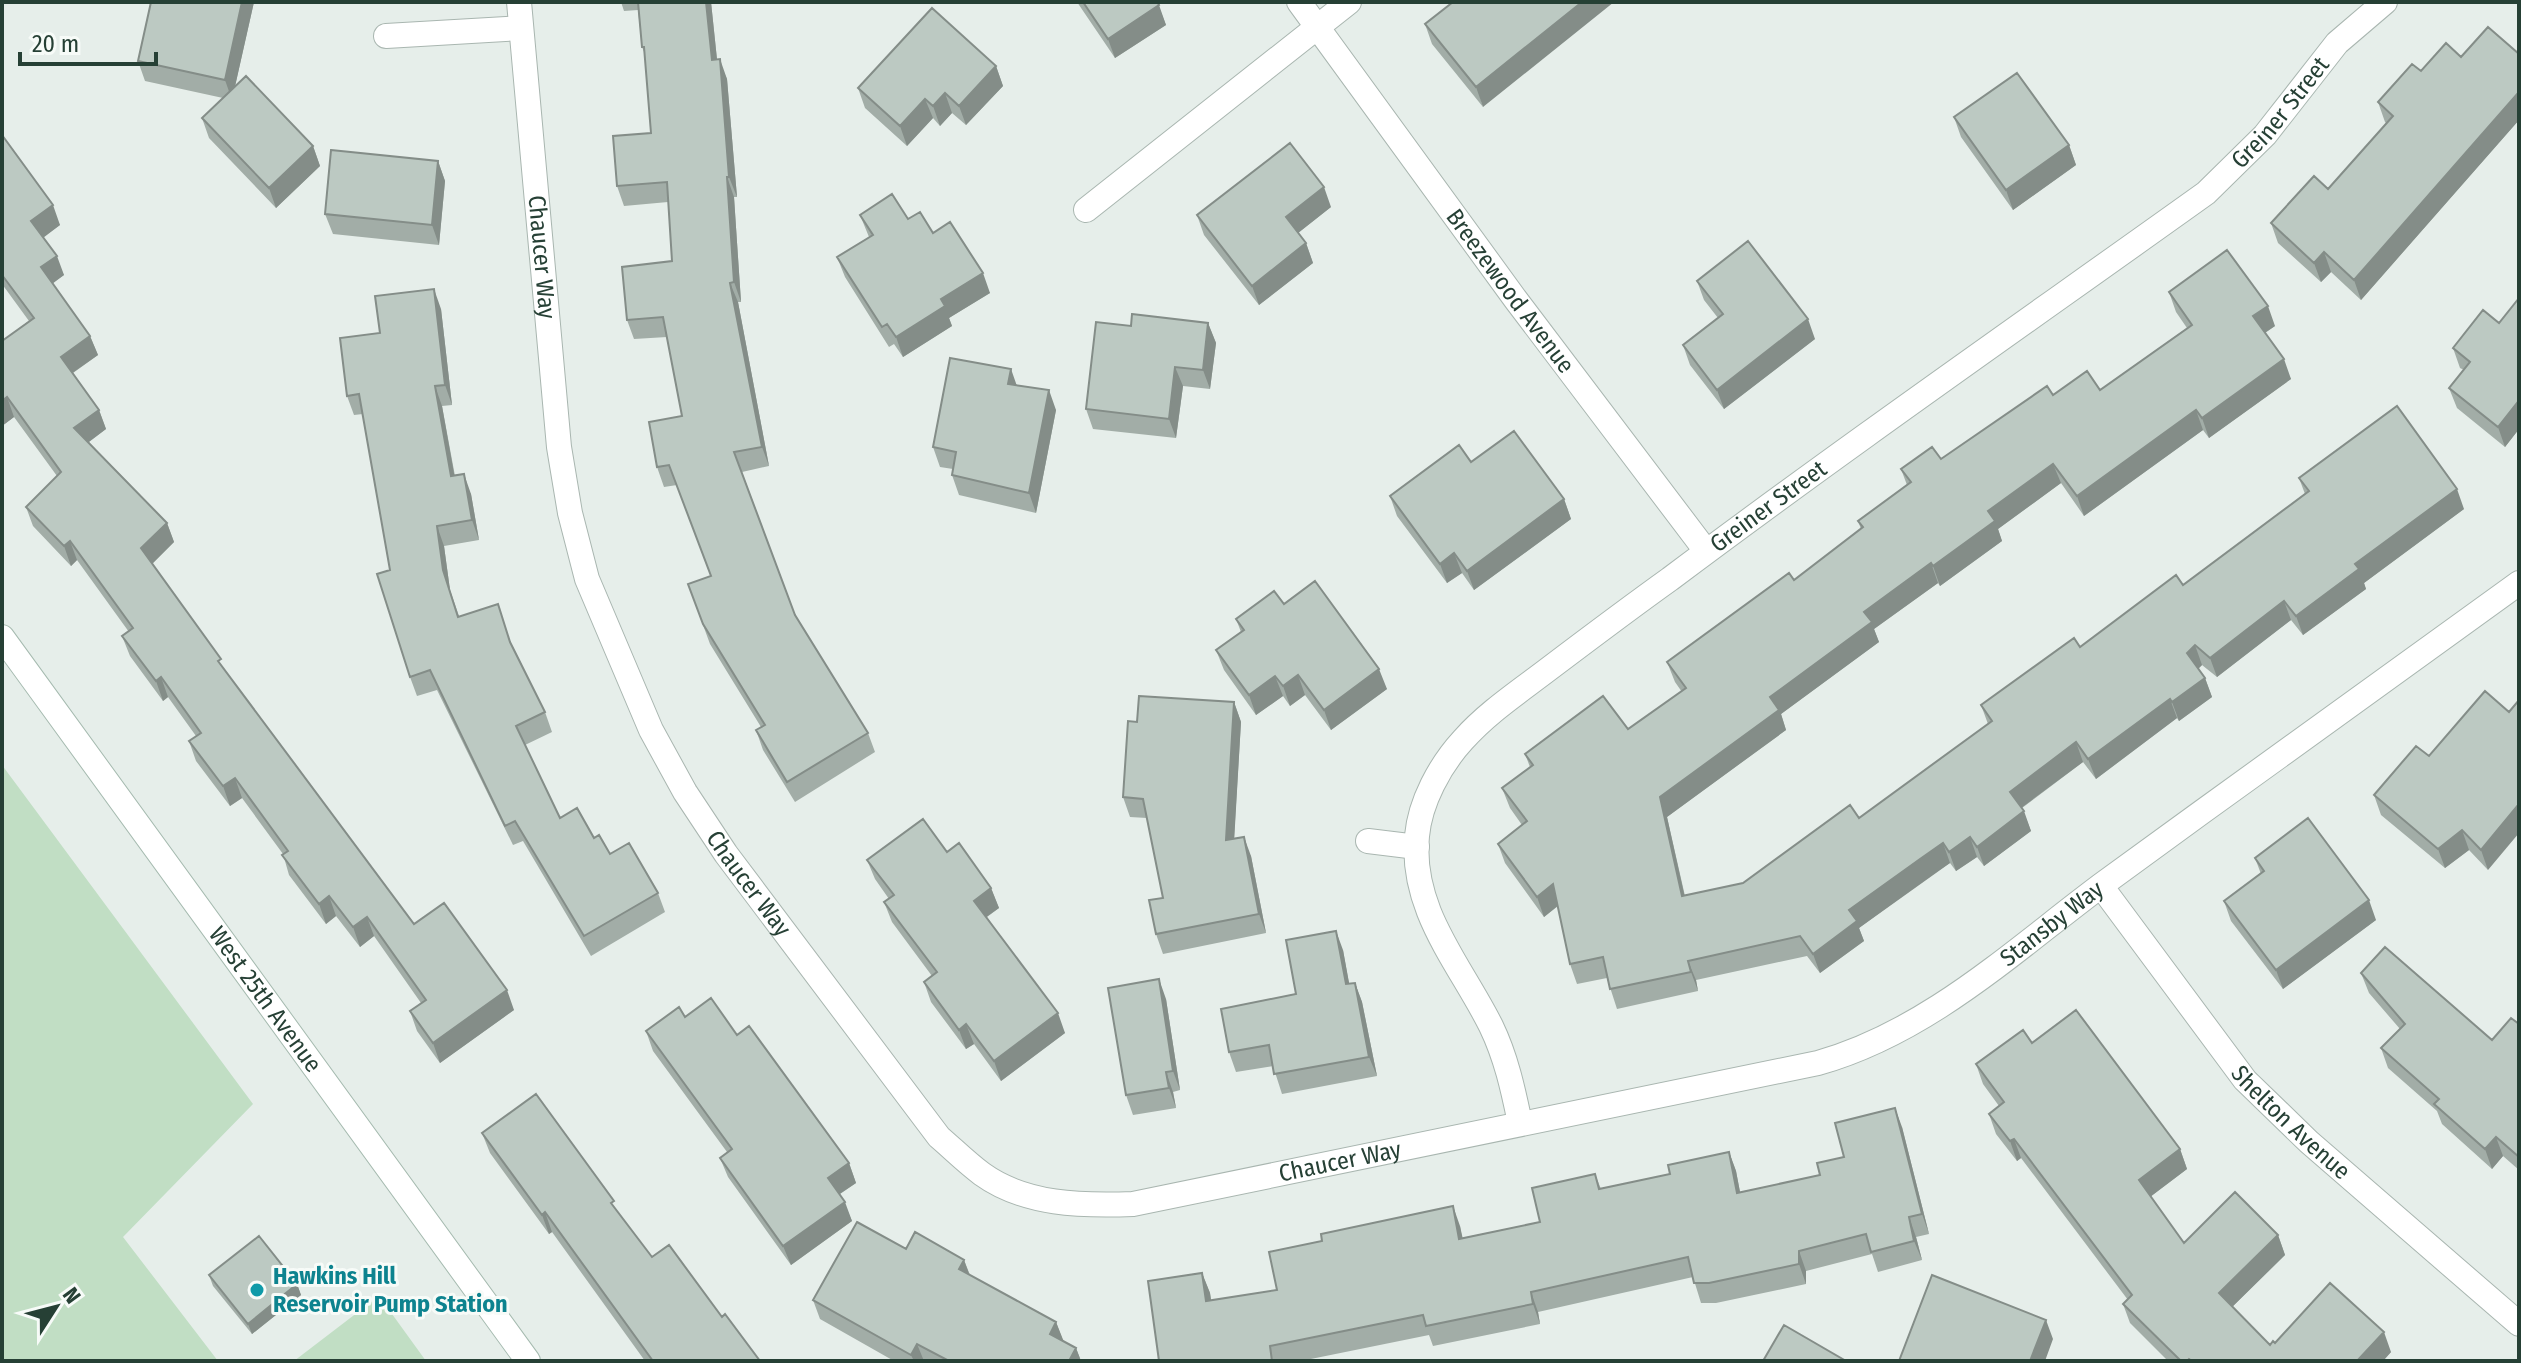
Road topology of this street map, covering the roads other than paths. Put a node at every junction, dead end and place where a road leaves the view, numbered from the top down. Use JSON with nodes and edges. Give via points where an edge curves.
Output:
{"nodes":[{"id":1,"x":519,"y":2,"type":"edge"},
{"id":2,"x":1299,"y":2,"type":"edge"},
{"id":3,"x":1349,"y":2,"type":"edge"},
{"id":4,"x":2385,"y":2,"type":"edge"},
{"id":5,"x":1318,"y":27,"type":"junction"},
{"id":6,"x":521,"y":28,"type":"junction"},
{"id":7,"x":386,"y":36,"type":"dead end"},
{"id":8,"x":1086,"y":210,"type":"dead end"},
{"id":9,"x":1706,"y":551,"type":"junction"},
{"id":10,"x":2519,"y":583,"type":"edge"},
{"id":11,"x":2,"y":637,"type":"edge"},
{"id":12,"x":1368,"y":841,"type":"dead end"},
{"id":13,"x":1417,"y":847,"type":"junction"},
{"id":14,"x":2101,"y":886,"type":"junction"},
{"id":15,"x":1520,"y":1123,"type":"junction"},
{"id":16,"x":2519,"y":1324,"type":"edge"},
{"id":17,"x":528,"y":1361,"type":"edge"}],
"edges":[{"from":1,"to":6,"type":"street","name":"Chaucer Way"},
{"from":2,"to":5,"type":"street","name":"Breezewood Avenue"},
{"from":3,"to":5,"type":"street"},
{"from":4,"to":9,"type":"street","name":"Greiner Street","via":[[2337,43],[2265,135],[2206,193]]},
{"from":5,"to":8,"type":"street"},
{"from":5,"to":9,"type":"street","name":"Breezewood Avenue"},
{"from":6,"to":7,"type":"street"},
{"from":6,"to":15,"type":"street","name":"Chaucer Way","via":[[559,447],[587,579],[651,730],[685,792],[939,1137],[984,1176],[1036,1199],[1133,1204]]},
{"from":9,"to":13,"type":"street","name":"Greiner Street","via":[[1494,710],[1462,741],[1424,803]]},
{"from":10,"to":14,"type":"street","name":"Stansby Way"},
{"from":11,"to":17,"type":"street","name":"West 25th Avenue"},
{"from":12,"to":13,"type":"street"},
{"from":13,"to":15,"type":"street","name":"Greiner Street","via":[[1424,902],[1493,1031]]},
{"from":14,"to":15,"type":"street","name":"Stansby Way","via":[[1934,1011],[1873,1044],[1818,1063]]},
{"from":14,"to":16,"type":"street","name":"Shelton Avenue","via":[[2245,1080]]}]}
